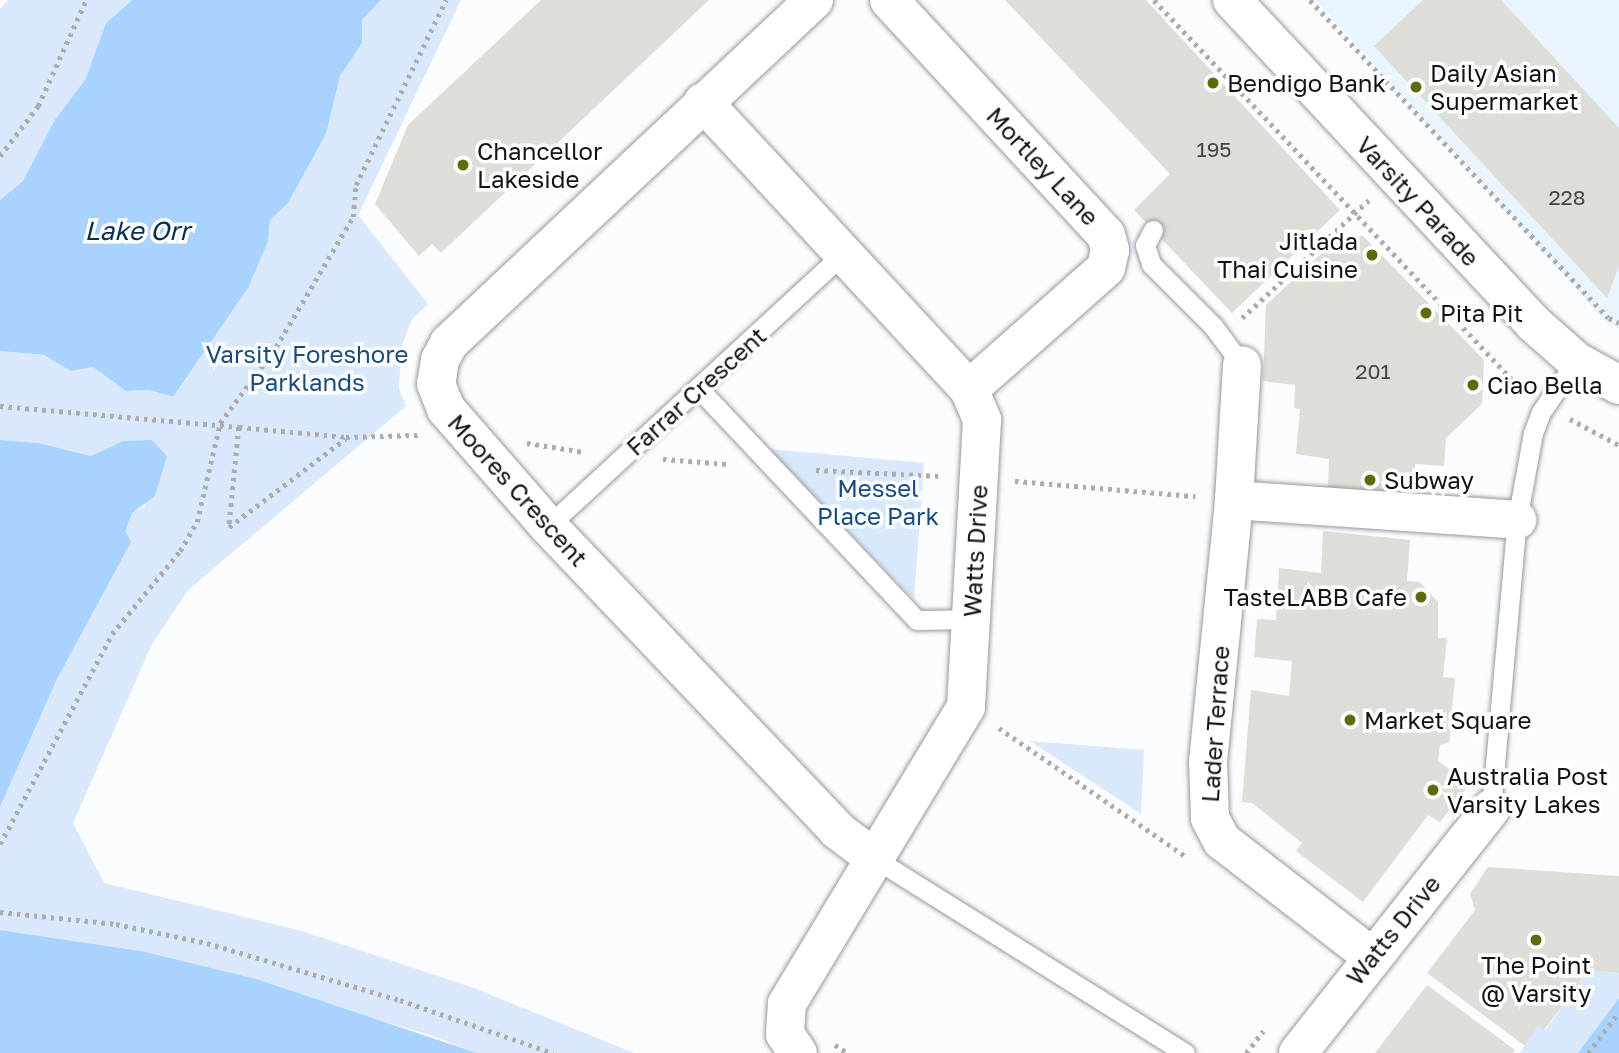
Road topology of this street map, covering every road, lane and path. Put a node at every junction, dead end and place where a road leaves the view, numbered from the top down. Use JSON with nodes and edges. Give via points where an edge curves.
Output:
{"nodes":[{"id":1,"x":86,"y":0,"type":"edge"},
{"id":2,"x":446,"y":0,"type":"edge"},
{"id":3,"x":814,"y":0,"type":"edge"},
{"id":4,"x":889,"y":0,"type":"edge"},
{"id":5,"x":1154,"y":0,"type":"edge"},
{"id":6,"x":1232,"y":0,"type":"edge"},
{"id":7,"x":1310,"y":0,"type":"edge"},
{"id":8,"x":704,"y":102,"type":"junction"},
{"id":9,"x":0,"y":156,"type":"edge"},
{"id":10,"x":1395,"y":175,"type":"junction"},
{"id":11,"x":1354,"y":213,"type":"junction"},
{"id":12,"x":1153,"y":230,"type":"dead end"},
{"id":13,"x":843,"y":254,"type":"junction"},
{"id":14,"x":1619,"y":323,"type":"edge"},
{"id":15,"x":1233,"y":326,"type":"dead end"},
{"id":16,"x":1576,"y":361,"type":"junction"},
{"id":17,"x":1241,"y":365,"type":"joint"},
{"id":18,"x":1619,"y":385,"type":"edge"},
{"id":19,"x":969,"y":389,"type":"junction"},
{"id":20,"x":701,"y":390,"type":"junction"},
{"id":21,"x":1546,"y":405,"type":"junction"},
{"id":22,"x":0,"y":406,"type":"edge"},
{"id":23,"x":220,"y":423,"type":"junction"},
{"id":24,"x":239,"y":427,"type":"junction"},
{"id":25,"x":466,"y":434,"type":"junction"},
{"id":26,"x":346,"y":438,"type":"junction"},
{"id":27,"x":1619,"y":444,"type":"edge"},
{"id":28,"x":624,"y":457,"type":"junction"},
{"id":29,"x":773,"y":468,"type":"junction"},
{"id":30,"x":978,"y":478,"type":"junction"},
{"id":31,"x":1234,"y":500,"type":"junction"},
{"id":32,"x":1517,"y":520,"type":"junction"},
{"id":33,"x":548,"y":526,"type":"junction"},
{"id":34,"x":972,"y":619,"type":"junction"},
{"id":35,"x":1000,"y":728,"type":"dead end"},
{"id":36,"x":1491,"y":810,"type":"joint"},
{"id":37,"x":0,"y":844,"type":"edge"},
{"id":38,"x":874,"y":858,"type":"junction"},
{"id":39,"x":1191,"y":860,"type":"dead end"},
{"id":40,"x":0,"y":912,"type":"edge"},
{"id":41,"x":1371,"y":956,"type":"junction"},
{"id":42,"x":1619,"y":1012,"type":"edge"},
{"id":43,"x":1270,"y":1023,"type":"dead end"},
{"id":44,"x":553,"y":1053,"type":"edge"},
{"id":45,"x":798,"y":1053,"type":"edge"},
{"id":46,"x":1185,"y":1053,"type":"edge"},
{"id":47,"x":1246,"y":1053,"type":"edge"},
{"id":48,"x":1298,"y":1053,"type":"edge"},
{"id":49,"x":1588,"y":1053,"type":"edge"}],
"edges":[{"from":1,"to":9,"type":"path","via":[[38,106]]},
{"from":2,"to":23,"type":"path","via":[[356,185],[353,217],[276,347]]},
{"from":3,"to":8,"type":"street","name":"Moores Crescent"},
{"from":4,"to":19,"type":"street","name":"Mortley Lane","via":[[1106,235],[1110,250],[1106,268]]},
{"from":5,"to":11,"type":"path"},
{"from":6,"to":10,"type":"street","name":"Varsity Parade"},
{"from":7,"to":14,"type":"path","via":[[1609,318]]},
{"from":8,"to":13,"type":"street","name":"Watts Drive"},
{"from":8,"to":25,"type":"street","name":"Moores Crescent","via":[[449,343],[436,384],[446,409]]},
{"from":10,"to":11,"type":"path"},
{"from":10,"to":16,"type":"street","name":"Varsity Parade","via":[[1533,323]]},
{"from":11,"to":15,"type":"path"},
{"from":11,"to":21,"type":"path","via":[[1517,386]]},
{"from":12,"to":17,"type":"lane","via":[[1145,245],[1152,264],[1213,326]]},
{"from":13,"to":19,"type":"street","name":"Watts Drive"},
{"from":13,"to":20,"type":"lane","name":"Farrar Crescent"},
{"from":16,"to":18,"type":"street","name":"Varsity Parade"},
{"from":16,"to":21,"type":"lane"},
{"from":17,"to":31,"type":"street","name":"Lader Terrace"},
{"from":19,"to":30,"type":"street","name":"Watts Drive","via":[[982,420]]},
{"from":20,"to":28,"type":"lane","name":"Farrar Crescent"},
{"from":20,"to":29,"type":"lane"},
{"from":21,"to":27,"type":"path"},
{"from":21,"to":32,"type":"lane","via":[[1533,433]]},
{"from":22,"to":23,"type":"path"},
{"from":23,"to":24,"type":"path"},
{"from":23,"to":37,"type":"path","via":[[197,522],[180,551],[112,634]]},
{"from":24,"to":26,"type":"path"},
{"from":24,"to":26,"type":"path","via":[[229,527]]},
{"from":25,"to":26,"type":"path"},
{"from":25,"to":28,"type":"path"},
{"from":25,"to":33,"type":"street","name":"Moores Crescent"},
{"from":28,"to":29,"type":"path"},
{"from":28,"to":33,"type":"lane","name":"Farrar Crescent"},
{"from":29,"to":30,"type":"path"},
{"from":29,"to":34,"type":"lane","via":[[917,620]]},
{"from":30,"to":31,"type":"path"},
{"from":30,"to":34,"type":"street","name":"Watts Drive"},
{"from":31,"to":32,"type":"street"},
{"from":31,"to":41,"type":"street","name":"Lader Terrace","via":[[1208,762],[1210,818],[1222,841]]},
{"from":32,"to":36,"type":"lane"},
{"from":33,"to":38,"type":"street","name":"Moores Crescent","via":[[837,830]]},
{"from":34,"to":38,"type":"street","name":"Watts Drive","via":[[966,707]]},
{"from":35,"to":39,"type":"path"},
{"from":36,"to":41,"type":"street","name":"Watts Drive"},
{"from":38,"to":45,"type":"street","name":"Watts Drive","via":[[787,1004],[785,1034]]},
{"from":38,"to":46,"type":"lane"},
{"from":40,"to":44,"type":"path","via":[[116,925],[207,943],[400,1000]]},
{"from":41,"to":48,"type":"street","name":"Watts Drive"},
{"from":42,"to":49,"type":"path"},
{"from":43,"to":47,"type":"path"}]}
